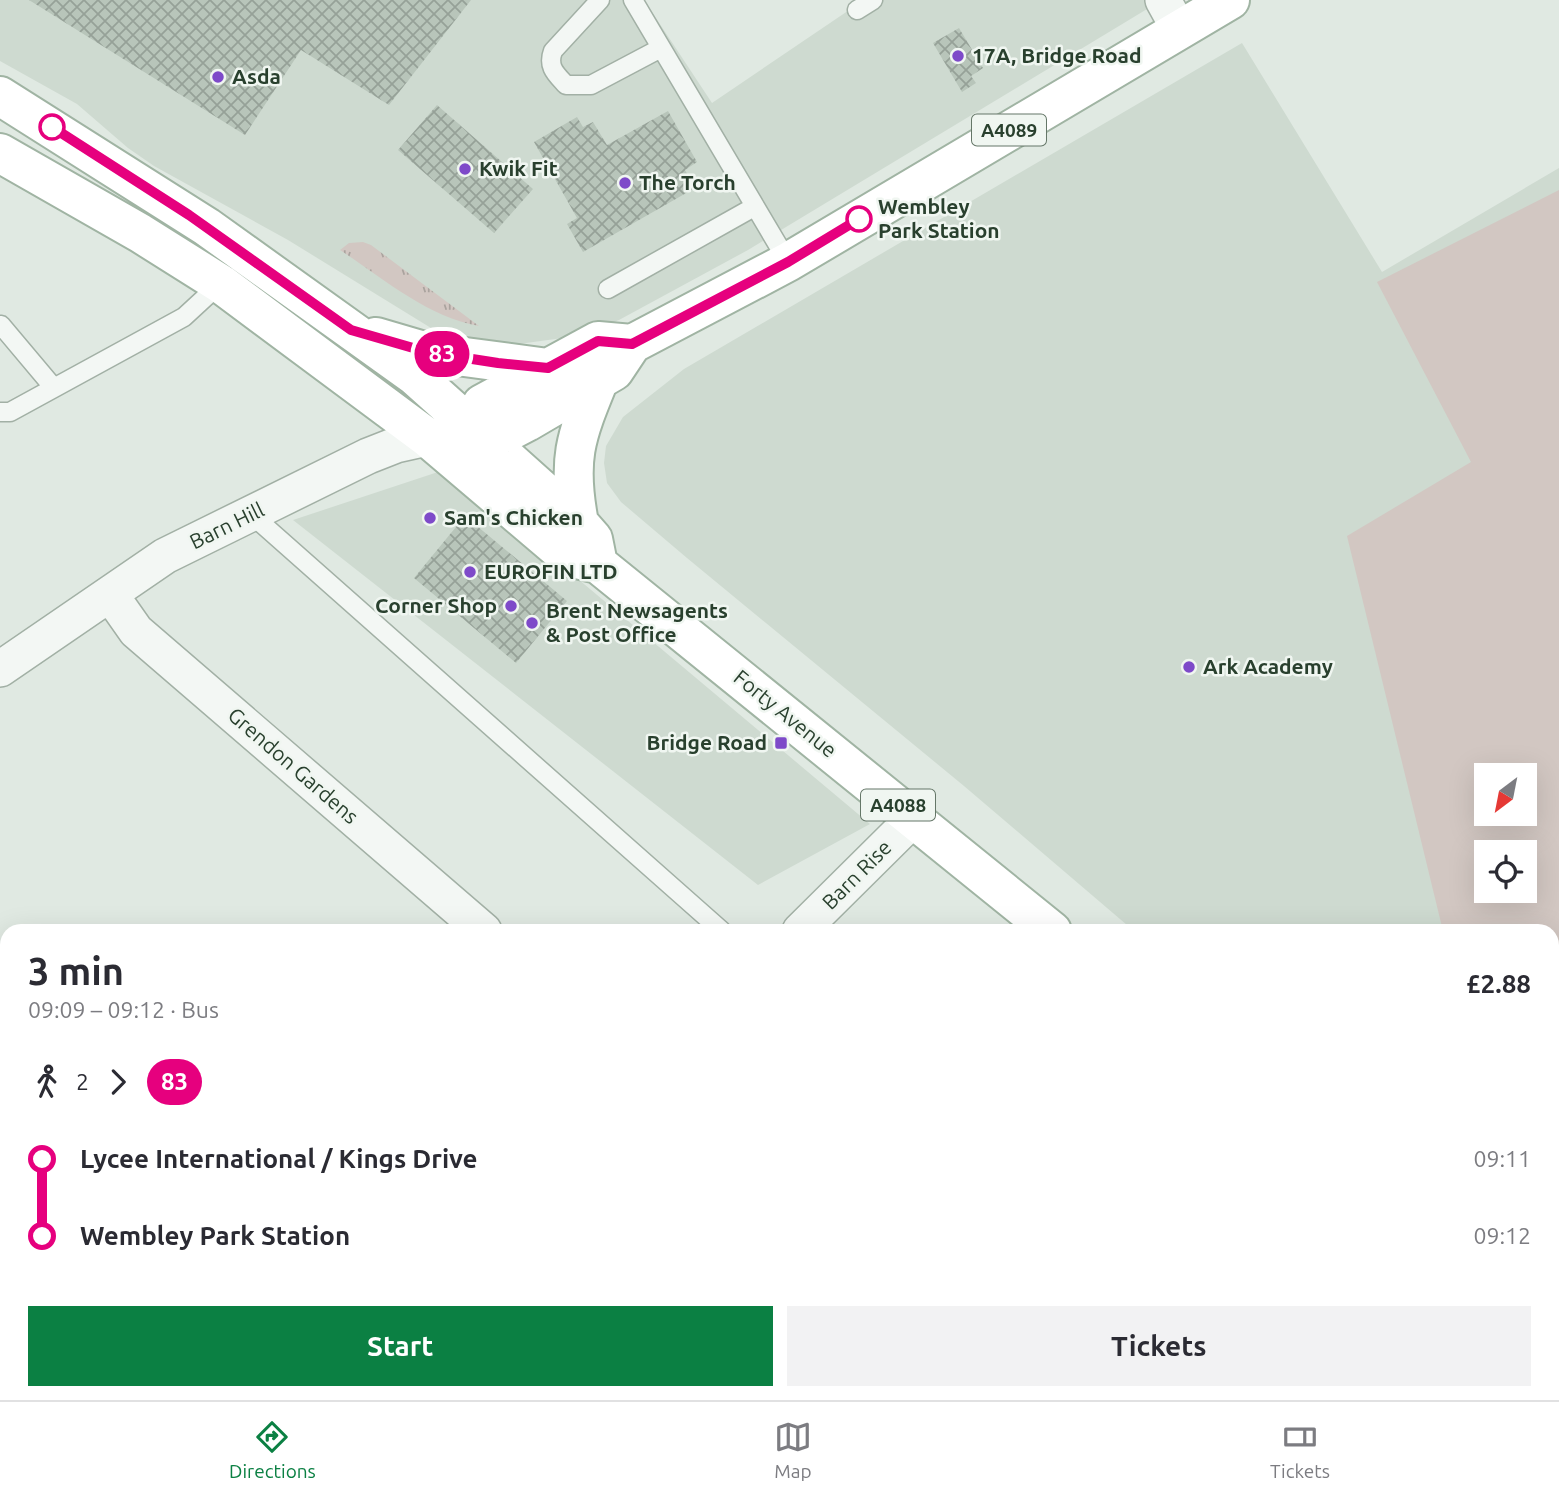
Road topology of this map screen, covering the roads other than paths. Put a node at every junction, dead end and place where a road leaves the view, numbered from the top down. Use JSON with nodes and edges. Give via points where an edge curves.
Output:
{"nodes":[{"id":1,"x":600,"y":0,"type":"edge"},
{"id":2,"x":633,"y":0,"type":"edge"},
{"id":3,"x":873,"y":0,"type":"edge"},
{"id":4,"x":1230,"y":0,"type":"edge"},
{"id":5,"x":857,"y":10,"type":"dead end"},
{"id":6,"x":1171,"y":15,"type":"edge"},
{"id":7,"x":661,"y":48,"type":"junction"},
{"id":8,"x":0,"y":96,"type":"edge"},
{"id":9,"x":0,"y":153,"type":"edge"},
{"id":10,"x":754,"y":206,"type":"junction"},
{"id":11,"x":246,"y":254,"type":"junction"},
{"id":12,"x":788,"y":262,"type":"junction"},
{"id":13,"x":221,"y":284,"type":"junction"},
{"id":14,"x":608,"y":289,"type":"dead end"},
{"id":15,"x":1,"y":325,"type":"edge"},
{"id":16,"x":351,"y":330,"type":"junction"},
{"id":17,"x":632,"y":344,"type":"junction"},
{"id":18,"x":548,"y":368,"type":"junction"},
{"id":19,"x":599,"y":380,"type":"junction"},
{"id":20,"x":54,"y":388,"type":"junction"},
{"id":21,"x":0,"y":412,"type":"edge"},
{"id":22,"x":475,"y":428,"type":"junction"},
{"id":23,"x":428,"y":438,"type":"junction"},
{"id":24,"x":252,"y":514,"type":"junction"},
{"id":25,"x":579,"y":523,"type":"junction"},
{"id":26,"x":598,"y":564,"type":"junction"},
{"id":27,"x":110,"y":594,"type":"junction"},
{"id":28,"x":0,"y":668,"type":"edge"},
{"id":29,"x":914,"y":818,"type":"junction"},
{"id":30,"x":476,"y":924,"type":"edge"},
{"id":31,"x":714,"y":924,"type":"edge"},
{"id":32,"x":807,"y":924,"type":"edge"},
{"id":33,"x":1043,"y":924,"type":"edge"}],
"edges":[{"from":1,"to":7,"type":"lane","via":[[549,60],[566,85],[591,85]]},
{"from":2,"to":7,"type":"lane"},
{"from":3,"to":5,"type":"lane"},
{"from":4,"to":6,"type":"main road","number":"A4089"},
{"from":6,"to":12,"type":"main road","number":"A4089"},
{"from":7,"to":10,"type":"lane"},
{"from":8,"to":11,"type":"main road"},
{"from":9,"to":13,"type":"main road"},
{"from":10,"to":12,"type":"lane"},
{"from":10,"to":14,"type":"lane"},
{"from":11,"to":13,"type":"lane"},
{"from":11,"to":16,"type":"main road"},
{"from":12,"to":17,"type":"main road","number":"A4089"},
{"from":13,"to":20,"type":"lane","via":[[184,317]]},
{"from":13,"to":23,"type":"main road"},
{"from":15,"to":20,"type":"lane"},
{"from":16,"to":18,"type":"main road","via":[[427,352]]},
{"from":16,"to":22,"type":"main road","via":[[415,376]]},
{"from":17,"to":18,"type":"main road","via":[[598,341]]},
{"from":17,"to":19,"type":"main road","number":"A4089","via":[[614,371]]},
{"from":18,"to":22,"type":"main road","via":[[482,404]]},
{"from":19,"to":22,"type":"main road","number":"A4089","via":[[506,433]]},
{"from":19,"to":25,"type":"main road","via":[[572,457]]},
{"from":20,"to":21,"type":"lane","via":[[10,412]]},
{"from":22,"to":23,"type":"street","name":"Barn Hill"},
{"from":22,"to":25,"type":"main road"},
{"from":23,"to":24,"type":"street","name":"Barn Hill","via":[[368,456]]},
{"from":23,"to":26,"type":"main road","via":[[568,556]]},
{"from":24,"to":27,"type":"street","name":"Barn Hill","via":[[164,556]]},
{"from":24,"to":31,"type":"lane"},
{"from":25,"to":26,"type":"main road","via":[[593,539]]},
{"from":26,"to":29,"type":"main road","name":"Forty Avenue","number":"A4088"},
{"from":27,"to":28,"type":"street","name":"Barn Hill"},
{"from":27,"to":30,"type":"street","name":"Grendon Gardens","via":[[136,631]]},
{"from":29,"to":32,"type":"street","name":"Barn Rise"},
{"from":29,"to":33,"type":"main road","name":"Forty Avenue","number":"A4088"}]}
